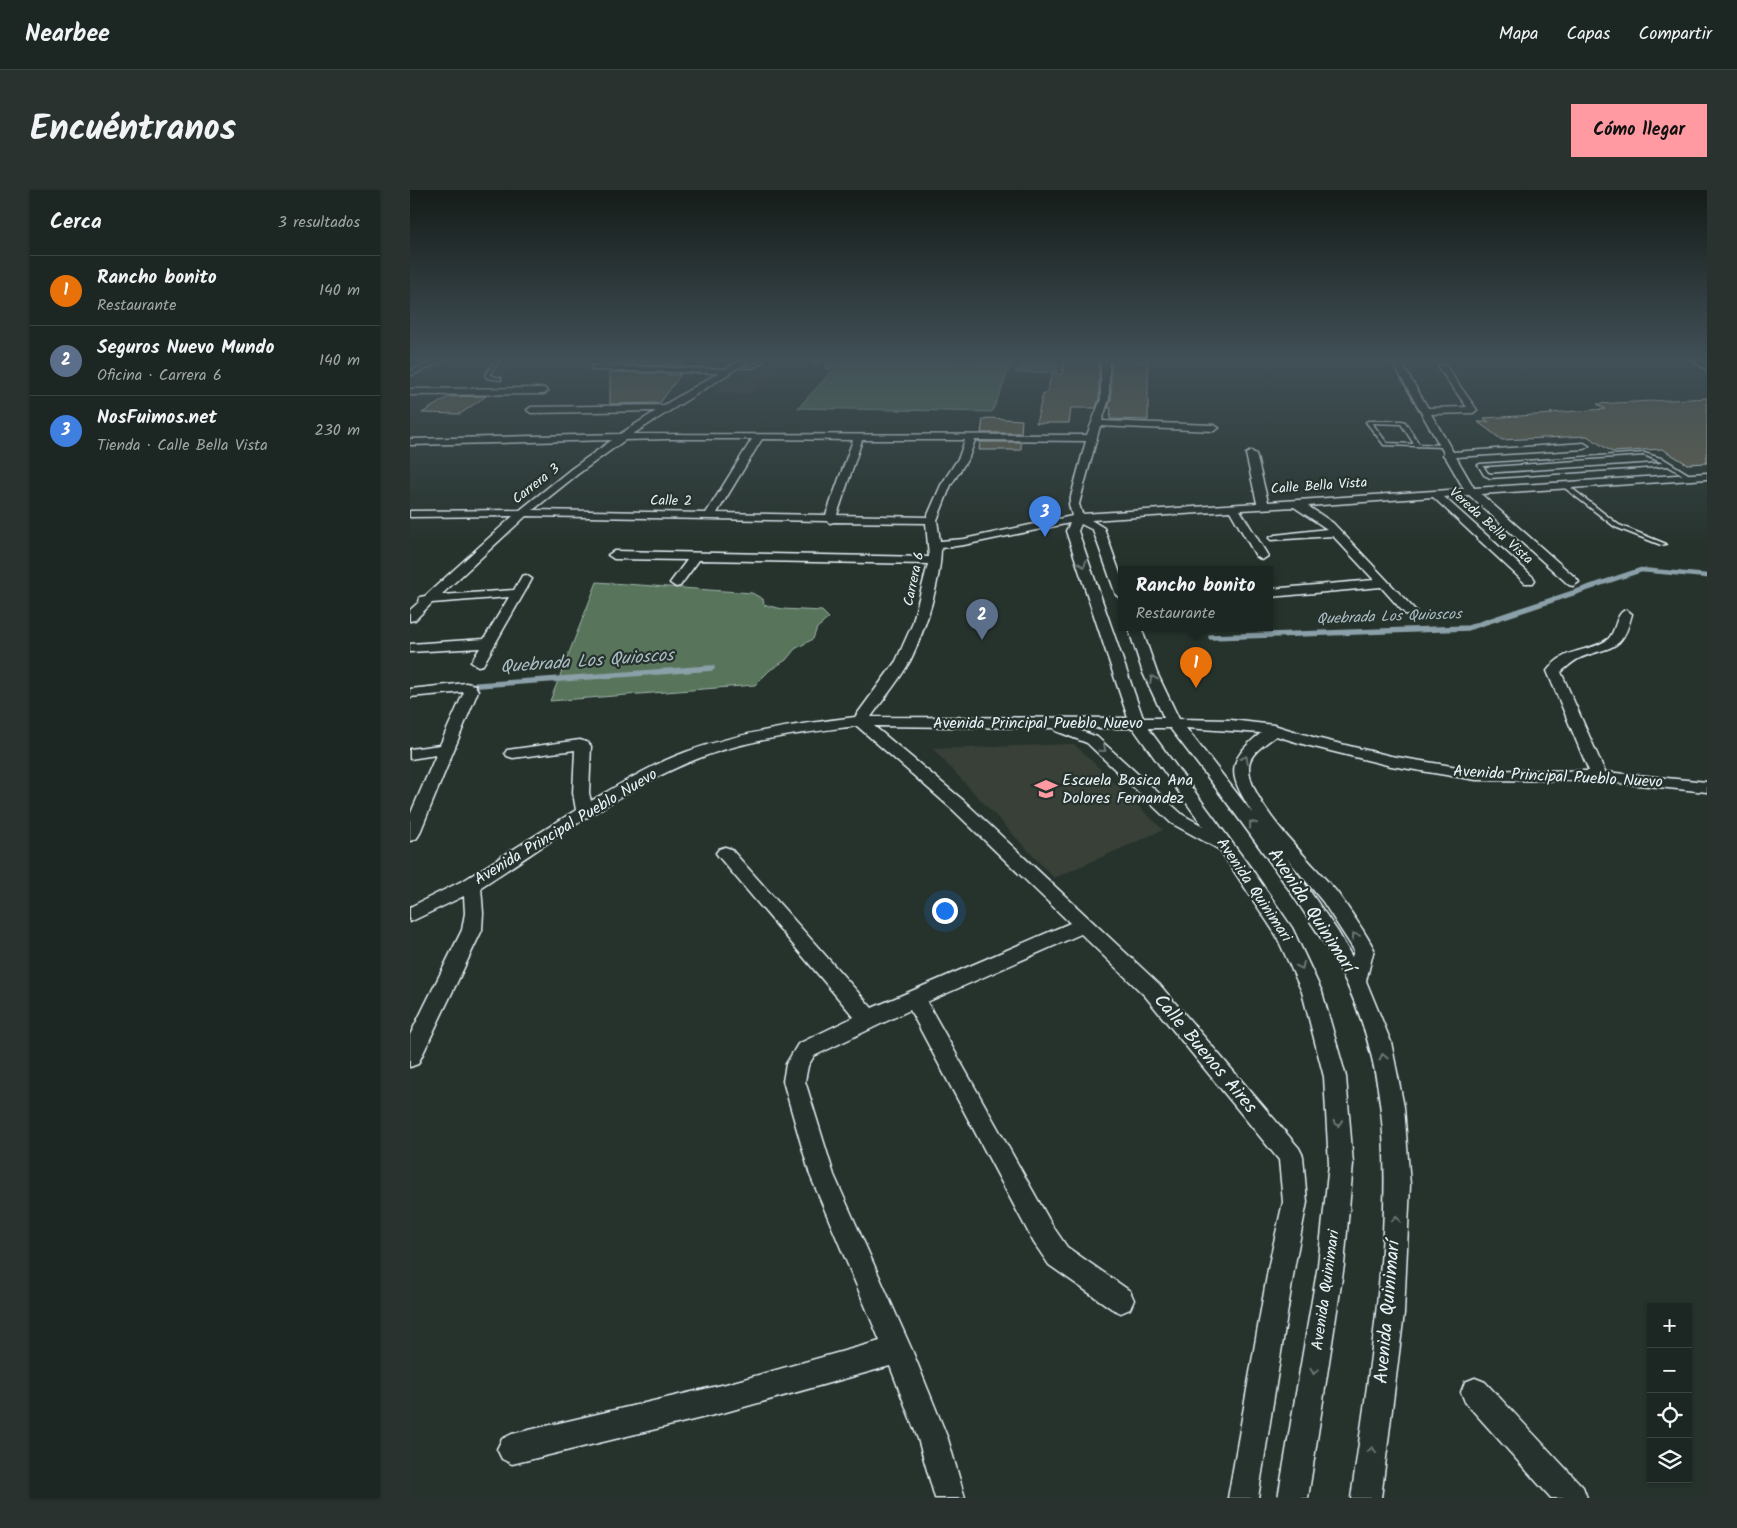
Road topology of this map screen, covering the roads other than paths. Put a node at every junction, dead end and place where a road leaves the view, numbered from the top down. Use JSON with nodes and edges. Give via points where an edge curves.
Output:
{"nodes":[{"id":1,"x":645,"y":422,"type":"edge"},
{"id":2,"x":1368,"y":422,"type":"edge"},
{"id":3,"x":1400,"y":422,"type":"edge"},
{"id":4,"x":1430,"y":422,"type":"edge"},
{"id":5,"x":1096,"y":423,"type":"joint"},
{"id":6,"x":1214,"y":428,"type":"dead end"},
{"id":7,"x":623,"y":436,"type":"junction"},
{"id":8,"x":759,"y":436,"type":"junction"},
{"id":9,"x":859,"y":436,"type":"junction"},
{"id":10,"x":971,"y":437,"type":"junction"},
{"id":11,"x":1091,"y":438,"type":"junction"},
{"id":12,"x":410,"y":442,"type":"edge"},
{"id":13,"x":1417,"y":445,"type":"junction"},
{"id":14,"x":1584,"y":446,"type":"dead end"},
{"id":15,"x":1445,"y":450,"type":"junction"},
{"id":16,"x":1251,"y":454,"type":"dead end"},
{"id":17,"x":1668,"y":464,"type":"junction"},
{"id":18,"x":1707,"y":476,"type":"edge"},
{"id":19,"x":1690,"y":477,"type":"junction"},
{"id":20,"x":1563,"y":484,"type":"junction"},
{"id":21,"x":1470,"y":490,"type":"junction"},
{"id":22,"x":1434,"y":493,"type":"junction"},
{"id":23,"x":1312,"y":501,"type":"junction"},
{"id":24,"x":1296,"y":503,"type":"junction"},
{"id":25,"x":1263,"y":505,"type":"junction"},
{"id":26,"x":1232,"y":507,"type":"junction"},
{"id":27,"x":522,"y":513,"type":"junction"},
{"id":28,"x":410,"y":514,"type":"edge"},
{"id":29,"x":710,"y":516,"type":"junction"},
{"id":30,"x":1078,"y":518,"type":"junction"},
{"id":31,"x":830,"y":520,"type":"junction"},
{"id":32,"x":931,"y":520,"type":"junction"},
{"id":33,"x":1332,"y":529,"type":"junction"},
{"id":34,"x":1275,"y":538,"type":"dead end"},
{"id":35,"x":1662,"y":544,"type":"dead end"},
{"id":36,"x":935,"y":545,"type":"junction"},
{"id":37,"x":614,"y":555,"type":"dead end"},
{"id":38,"x":1262,"y":556,"type":"dead end"},
{"id":39,"x":695,"y":557,"type":"junction"},
{"id":40,"x":935,"y":562,"type":"junction"},
{"id":41,"x":526,"y":578,"type":"dead end"},
{"id":42,"x":1529,"y":580,"type":"dead end"},
{"id":43,"x":1573,"y":582,"type":"dead end"},
{"id":44,"x":676,"y":583,"type":"dead end"},
{"id":45,"x":1385,"y":583,"type":"junction"},
{"id":46,"x":1118,"y":584,"type":"edge"},
{"id":47,"x":519,"y":593,"type":"junction"},
{"id":48,"x":1273,"y":593,"type":"edge"},
{"id":49,"x":428,"y":600,"type":"junction"},
{"id":50,"x":410,"y":601,"type":"edge"},
{"id":51,"x":1410,"y":611,"type":"dead end"},
{"id":52,"x":1626,"y":614,"type":"dead end"},
{"id":53,"x":410,"y":617,"type":"edge"},
{"id":54,"x":1135,"y":631,"type":"edge"},
{"id":55,"x":488,"y":643,"type":"junction"},
{"id":56,"x":410,"y":648,"type":"edge"},
{"id":57,"x":478,"y":662,"type":"dead end"},
{"id":58,"x":410,"y":693,"type":"edge"},
{"id":59,"x":860,"y":721,"type":"junction"},
{"id":60,"x":1043,"y":723,"type":"junction"},
{"id":61,"x":1137,"y":723,"type":"junction"},
{"id":62,"x":1174,"y":723,"type":"junction"},
{"id":63,"x":1274,"y":730,"type":"junction"},
{"id":64,"x":448,"y":749,"type":"junction"},
{"id":65,"x":513,"y":753,"type":"dead end"},
{"id":66,"x":410,"y":754,"type":"edge"},
{"id":67,"x":1598,"y":776,"type":"junction"},
{"id":68,"x":1707,"y":787,"type":"edge"},
{"id":69,"x":585,"y":812,"type":"junction"},
{"id":70,"x":411,"y":830,"type":"edge"},
{"id":71,"x":1227,"y":848,"type":"junction"},
{"id":72,"x":725,"y":853,"type":"dead end"},
{"id":73,"x":472,"y":884,"type":"junction"},
{"id":74,"x":410,"y":915,"type":"edge"},
{"id":75,"x":1083,"y":925,"type":"junction"},
{"id":76,"x":1356,"y":981,"type":"junction"},
{"id":77,"x":915,"y":1000,"type":"junction"},
{"id":78,"x":869,"y":1019,"type":"junction"},
{"id":79,"x":410,"y":1058,"type":"edge"},
{"id":80,"x":1121,"y":1300,"type":"dead end"},
{"id":81,"x":898,"y":1350,"type":"junction"},
{"id":82,"x":1475,"y":1392,"type":"dead end"},
{"id":83,"x":512,"y":1449,"type":"dead end"},
{"id":84,"x":950,"y":1498,"type":"edge"},
{"id":85,"x":1243,"y":1498,"type":"edge"},
{"id":86,"x":1294,"y":1498,"type":"edge"},
{"id":87,"x":1366,"y":1498,"type":"edge"},
{"id":88,"x":1572,"y":1498,"type":"edge"}],
"edges":[{"from":1,"to":7,"type":"street","name":"Carrera 3"},
{"from":2,"to":13,"type":"lane","via":[[1386,444]]},
{"from":3,"to":13,"type":"lane"},
{"from":4,"to":15,"type":"street"},
{"from":5,"to":6,"type":"street"},
{"from":5,"to":11,"type":"street","name":"Avenida Quinimari"},
{"from":7,"to":8,"type":"street"},
{"from":7,"to":12,"type":"street"},
{"from":7,"to":27,"type":"street","name":"Carrera 3"},
{"from":8,"to":9,"type":"street"},
{"from":8,"to":29,"type":"street"},
{"from":9,"to":10,"type":"street"},
{"from":9,"to":31,"type":"street"},
{"from":10,"to":11,"type":"street"},
{"from":10,"to":32,"type":"street"},
{"from":11,"to":30,"type":"street","name":"Avenida Quinimari","via":[[1074,504]]},
{"from":13,"to":15,"type":"lane"},
{"from":14,"to":15,"type":"street"},
{"from":15,"to":21,"type":"street"},
{"from":16,"to":25,"type":"street"},
{"from":17,"to":17,"type":"lane","via":[[1644,454],[1480,465],[1490,476]]},
{"from":17,"to":19,"type":"lane"},
{"from":18,"to":19,"type":"street","name":"Calle Bella Vista"},
{"from":19,"to":20,"type":"street","name":"Calle Bella Vista"},
{"from":20,"to":21,"type":"street","name":"Calle Bella Vista"},
{"from":20,"to":35,"type":"lane","via":[[1617,526]]},
{"from":21,"to":22,"type":"street","name":"Calle Bella Vista"},
{"from":21,"to":43,"type":"street"},
{"from":22,"to":23,"type":"street","name":"Calle Bella Vista"},
{"from":22,"to":42,"type":"street","name":"Vereda Bella Vista"},
{"from":23,"to":24,"type":"street","name":"Calle Bella Vista"},
{"from":23,"to":33,"type":"street"},
{"from":24,"to":25,"type":"street","name":"Calle Bella Vista"},
{"from":24,"to":33,"type":"street"},
{"from":25,"to":26,"type":"street","name":"Calle Bella Vista"},
{"from":26,"to":30,"type":"street","name":"Calle Bella Vista"},
{"from":26,"to":38,"type":"street"},
{"from":27,"to":28,"type":"street","name":"Calle 2"},
{"from":27,"to":29,"type":"street","name":"Calle 2"},
{"from":27,"to":49,"type":"street","name":"Carrera 3"},
{"from":29,"to":31,"type":"street","name":"Calle 2"},
{"from":30,"to":36,"type":"street","name":"Calle Bella Vista"},
{"from":30,"to":46,"type":"street","via":[[1098,528]]},
{"from":30,"to":61,"type":"street","name":"Avenida Quinimari","one_way":true,"via":[[1072,531]]},
{"from":31,"to":32,"type":"street","name":"Calle 2"},
{"from":32,"to":36,"type":"street","name":"Carrera 6"},
{"from":33,"to":34,"type":"street"},
{"from":33,"to":45,"type":"street"},
{"from":36,"to":40,"type":"street","name":"Carrera 6"},
{"from":37,"to":39,"type":"street"},
{"from":39,"to":40,"type":"street"},
{"from":39,"to":44,"type":"street"},
{"from":40,"to":59,"type":"street","name":"Carrera 6","via":[[919,625],[902,661]]},
{"from":41,"to":47,"type":"street"},
{"from":45,"to":48,"type":"street"},
{"from":45,"to":51,"type":"street"},
{"from":47,"to":49,"type":"street"},
{"from":47,"to":55,"type":"street"},
{"from":49,"to":50,"type":"street"},
{"from":49,"to":53,"type":"street","name":"Carrera 3"},
{"from":52,"to":67,"type":"street","via":[[1620,636],[1602,649],[1574,656],[1554,671]]},
{"from":62,"to":54,"type":"street","name":"Avenida Quinimarí","one_way":true,"via":[[1150,673]]},
{"from":55,"to":56,"type":"street"},
{"from":55,"to":57,"type":"street"},
{"from":58,"to":64,"type":"street","via":[[470,688]]},
{"from":59,"to":60,"type":"street","name":"Avenida Principal Pueblo Nuevo"},
{"from":59,"to":69,"type":"street","name":"Avenida Principal Pueblo Nuevo","via":[[738,741],[692,755],[650,774]]},
{"from":59,"to":75,"type":"street","name":"Calle Buenos Aires","via":[[958,805]]},
{"from":60,"to":61,"type":"street","name":"Avenida Principal Pueblo Nuevo"},
{"from":60,"to":71,"type":"street","one_way":true,"via":[[1092,740],[1177,819]]},
{"from":61,"to":62,"type":"street","name":"Avenida Principal Pueblo Nuevo"},
{"from":61,"to":71,"type":"street","name":"Avenida Quinimari"},
{"from":62,"to":63,"type":"street","name":"Avenida Principal Pueblo Nuevo"},
{"from":76,"to":62,"type":"street","name":"Avenida Quinimarí","one_way":true,"via":[[1331,937],[1275,854]]},
{"from":63,"to":67,"type":"street","name":"Avenida Principal Pueblo Nuevo","via":[[1311,742],[1476,775]]},
{"from":76,"to":63,"type":"street","one_way":true,"via":[[1364,948],[1330,897],[1255,804],[1242,779],[1241,764],[1248,753]]},
{"from":64,"to":66,"type":"street"},
{"from":64,"to":70,"type":"street"},
{"from":65,"to":69,"type":"street","via":[[584,746],[581,793]]},
{"from":67,"to":68,"type":"street","name":"Avenida Principal Pueblo Nuevo"},
{"from":69,"to":73,"type":"street","name":"Avenida Principal Pueblo Nuevo"},
{"from":71,"to":86,"type":"street","name":"Avenida Quinimari","one_way":true,"via":[[1285,933],[1312,992],[1335,1077],[1341,1164],[1331,1265]]},
{"from":72,"to":78,"type":"street"},
{"from":73,"to":74,"type":"street","name":"Avenida Principal Pueblo Nuevo"},
{"from":73,"to":79,"type":"street","via":[[472,930]]},
{"from":75,"to":77,"type":"street"},
{"from":75,"to":85,"type":"street","name":"Calle Buenos Aires","via":[[1152,990],[1291,1156],[1295,1202]]},
{"from":87,"to":76,"type":"street","name":"Avenida Quinimarí","one_way":true,"via":[[1391,1313],[1398,1185],[1392,1098],[1380,1042]]},
{"from":77,"to":78,"type":"street"},
{"from":77,"to":80,"type":"street","via":[[1058,1256]]},
{"from":78,"to":81,"type":"street","via":[[806,1050],[797,1064],[794,1081],[822,1175]]},
{"from":81,"to":83,"type":"street","via":[[726,1398]]},
{"from":81,"to":84,"type":"street","via":[[933,1439]]},
{"from":82,"to":88,"type":"street"}]}
